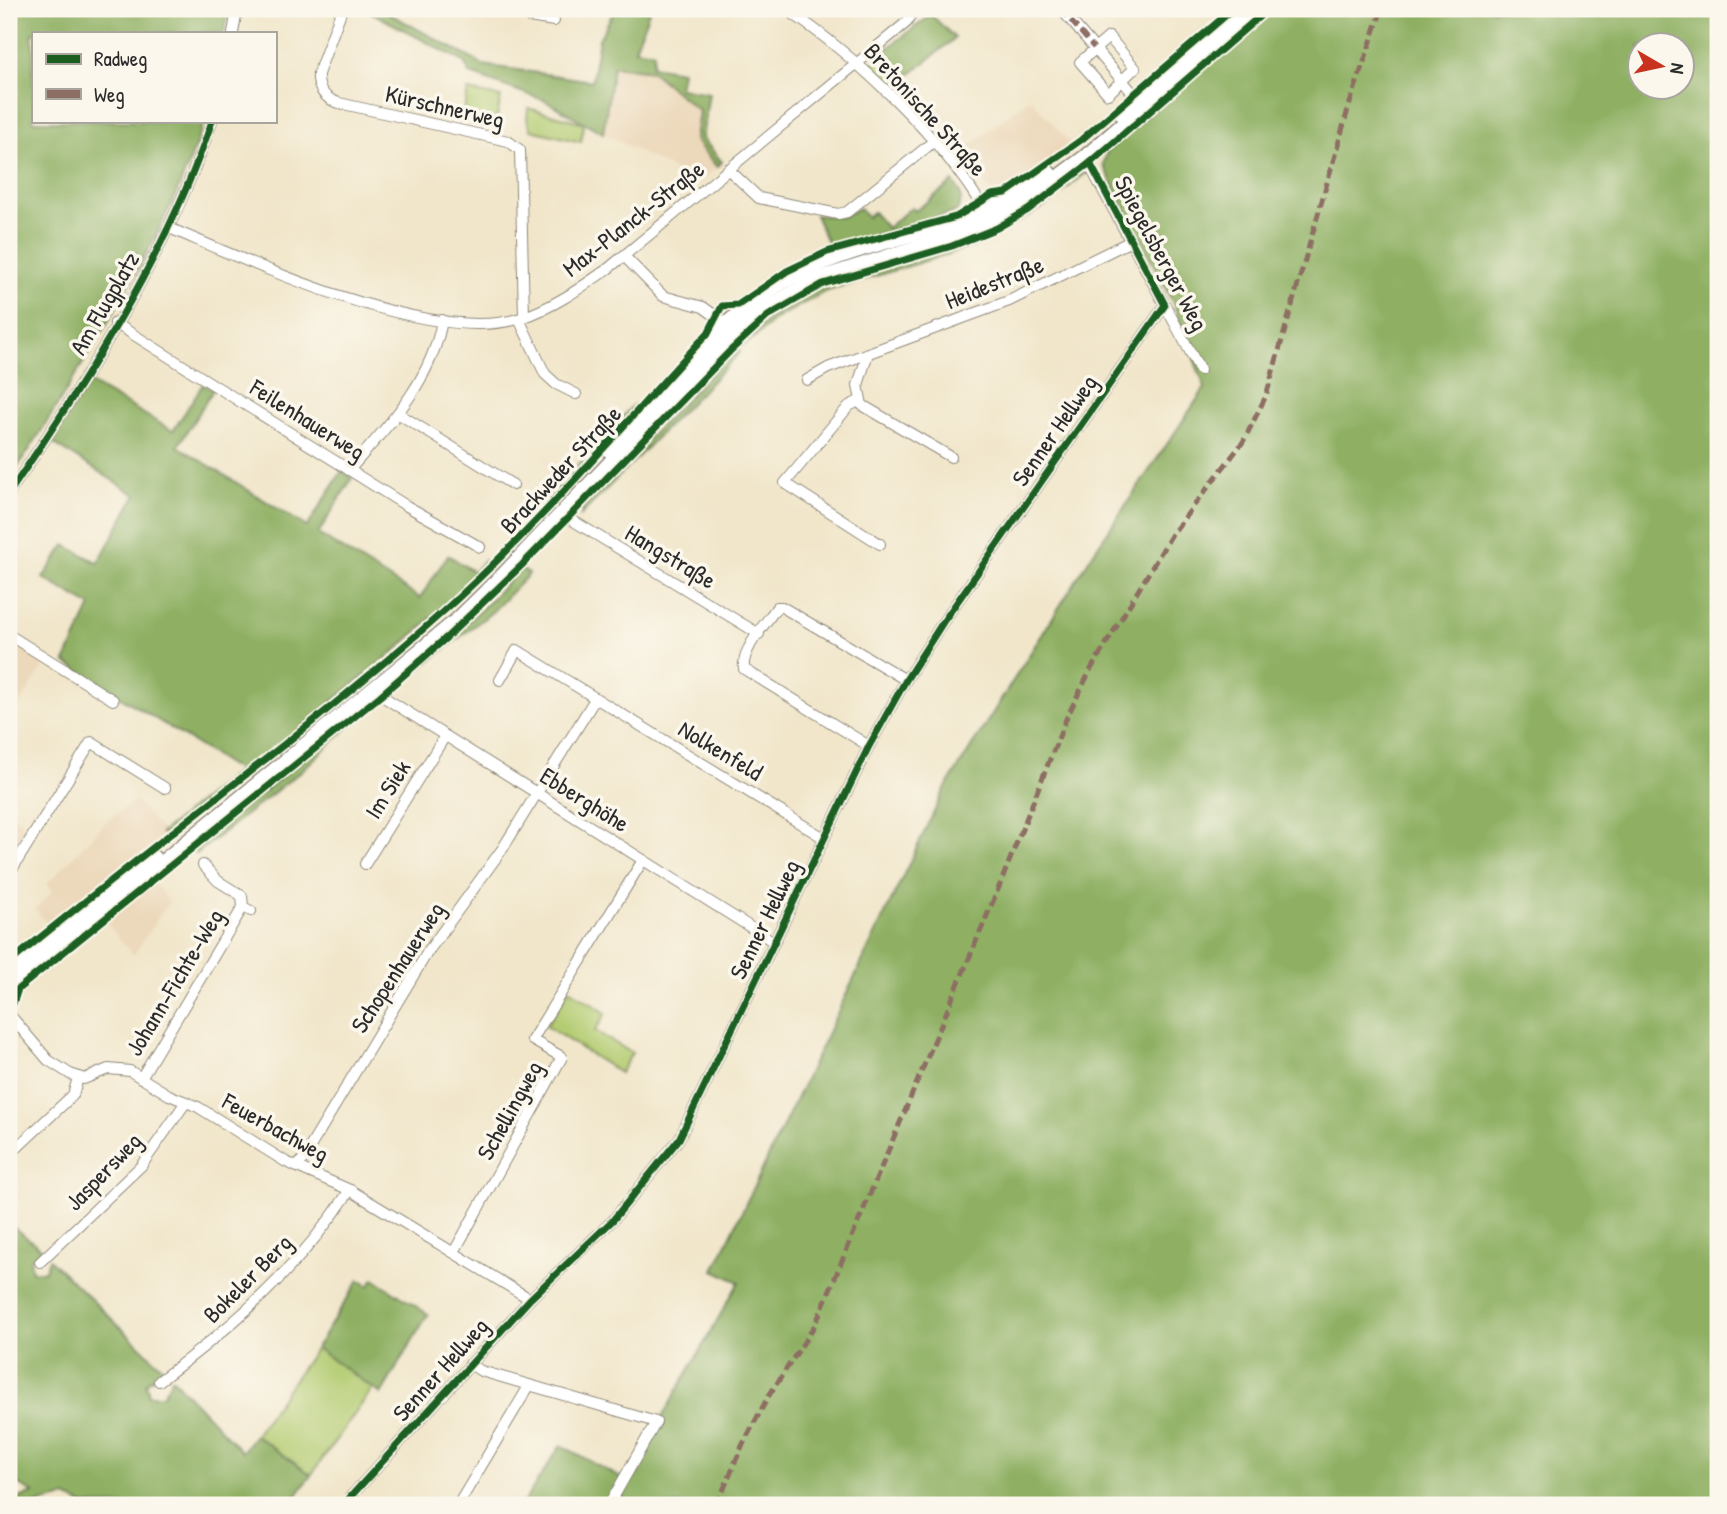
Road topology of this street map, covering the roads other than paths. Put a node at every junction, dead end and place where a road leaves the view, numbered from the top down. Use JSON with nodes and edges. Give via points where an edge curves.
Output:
{"nodes":[{"id":1,"x":237,"y":9,"type":"edge"},
{"id":2,"x":342,"y":9,"type":"edge"},
{"id":3,"x":513,"y":9,"type":"edge"},
{"id":4,"x":786,"y":9,"type":"edge"},
{"id":5,"x":914,"y":9,"type":"edge"},
{"id":6,"x":1061,"y":9,"type":"edge"},
{"id":7,"x":1242,"y":9,"type":"edge"},
{"id":8,"x":1257,"y":9,"type":"edge"},
{"id":9,"x":554,"y":21,"type":"dead end"},
{"id":10,"x":233,"y":32,"type":"edge"},
{"id":11,"x":1094,"y":48,"type":"junction"},
{"id":12,"x":857,"y":61,"type":"junction"},
{"id":13,"x":1123,"y":81,"type":"junction"},
{"id":14,"x":1138,"y":99,"type":"junction"},
{"id":15,"x":212,"y":122,"type":"edge"},
{"id":16,"x":933,"y":142,"type":"junction"},
{"id":17,"x":1085,"y":157,"type":"junction"},
{"id":18,"x":728,"y":169,"type":"junction"},
{"id":19,"x":988,"y":217,"type":"junction"},
{"id":20,"x":169,"y":228,"type":"junction"},
{"id":21,"x":1131,"y":241,"type":"junction"},
{"id":22,"x":624,"y":256,"type":"junction"},
{"id":23,"x":1165,"y":305,"type":"junction"},
{"id":24,"x":522,"y":318,"type":"junction"},
{"id":25,"x":442,"y":320,"type":"junction"},
{"id":26,"x":115,"y":323,"type":"junction"},
{"id":27,"x":732,"y":328,"type":"junction"},
{"id":28,"x":867,"y":353,"type":"junction"},
{"id":29,"x":1200,"y":370,"type":"dead end"},
{"id":30,"x":807,"y":380,"type":"dead end"},
{"id":31,"x":576,"y":394,"type":"dead end"},
{"id":32,"x":859,"y":401,"type":"junction"},
{"id":33,"x":399,"y":414,"type":"junction"},
{"id":34,"x":951,"y":457,"type":"dead end"},
{"id":35,"x":349,"y":470,"type":"junction"},
{"id":36,"x":513,"y":485,"type":"dead end"},
{"id":37,"x":9,"y":493,"type":"edge"},
{"id":38,"x":562,"y":513,"type":"junction"},
{"id":39,"x":880,"y":544,"type":"dead end"},
{"id":40,"x":480,"y":547,"type":"dead end"},
{"id":41,"x":759,"y":634,"type":"junction"},
{"id":42,"x":9,"y":635,"type":"edge"},
{"id":43,"x":500,"y":680,"type":"dead end"},
{"id":44,"x":906,"y":680,"type":"junction"},
{"id":45,"x":374,"y":691,"type":"junction"},
{"id":46,"x":595,"y":699,"type":"junction"},
{"id":47,"x":113,"y":700,"type":"dead end"},
{"id":48,"x":445,"y":736,"type":"junction"},
{"id":49,"x":869,"y":747,"type":"junction"},
{"id":50,"x":165,"y":788,"type":"dead end"},
{"id":51,"x":537,"y":793,"type":"junction"},
{"id":52,"x":824,"y":838,"type":"junction"},
{"id":53,"x":643,"y":860,"type":"junction"},
{"id":54,"x":365,"y":864,"type":"dead end"},
{"id":55,"x":203,"y":865,"type":"dead end"},
{"id":56,"x":9,"y":874,"type":"edge"},
{"id":57,"x":774,"y":942,"type":"junction"},
{"id":58,"x":9,"y":972,"type":"edge"},
{"id":59,"x":9,"y":988,"type":"edge"},
{"id":60,"x":9,"y":1014,"type":"edge"},
{"id":61,"x":78,"y":1078,"type":"junction"},
{"id":62,"x":141,"y":1078,"type":"junction"},
{"id":63,"x":186,"y":1102,"type":"junction"},
{"id":64,"x":9,"y":1155,"type":"edge"},
{"id":65,"x":298,"y":1167,"type":"junction"},
{"id":66,"x":350,"y":1190,"type":"junction"},
{"id":67,"x":454,"y":1252,"type":"junction"},
{"id":68,"x":40,"y":1262,"type":"dead end"},
{"id":69,"x":530,"y":1298,"type":"junction"},
{"id":70,"x":470,"y":1364,"type":"junction"},
{"id":71,"x":159,"y":1381,"type":"dead end"},
{"id":72,"x":529,"y":1386,"type":"junction"},
{"id":73,"x":343,"y":1505,"type":"edge"},
{"id":74,"x":458,"y":1505,"type":"edge"},
{"id":75,"x":609,"y":1505,"type":"edge"}],
"edges":[{"from":1,"to":10,"type":"street"},
{"from":2,"to":24,"type":"street","name":"Kürschnerweg","via":[[318,80],[332,102],[517,146],[522,155]]},
{"from":3,"to":9,"type":"street"},
{"from":4,"to":12,"type":"street","name":"Bretonische Straße"},
{"from":5,"to":12,"type":"street","name":"Max-Planck-Straße","via":[[907,22]]},
{"from":6,"to":11,"type":"street"},
{"from":7,"to":14,"type":"main road","name":"Brackweder Straße"},
{"from":8,"to":17,"type":"main road","name":"Brackweder Straße"},
{"from":11,"to":13,"type":"street"},
{"from":11,"to":13,"type":"street","via":[[1111,38],[1135,68]]},
{"from":11,"to":13,"type":"street","via":[[1081,65],[1104,93]]},
{"from":12,"to":16,"type":"street","name":"Bretonische Straße"},
{"from":12,"to":18,"type":"street","name":"Max-Planck-Straße"},
{"from":13,"to":14,"type":"street"},
{"from":14,"to":19,"type":"main road","name":"Brackweder Straße","via":[[1080,151]]},
{"from":15,"to":20,"type":"street","name":"Am Flugplatz"},
{"from":16,"to":18,"type":"street","via":[[848,212],[838,214],[759,198]]},
{"from":16,"to":19,"type":"street","name":"Bretonische Straße","via":[[961,173]]},
{"from":17,"to":19,"type":"main road","name":"Brackweder Straße","via":[[1031,199]]},
{"from":17,"to":21,"type":"street","name":"Spiegelsberger Weg"},
{"from":18,"to":22,"type":"street","name":"Max-Planck-Straße"},
{"from":19,"to":27,"type":"main road","name":"Brackweder Straße","via":[[839,256],[803,271],[775,286]]},
{"from":20,"to":25,"type":"street","name":"Max-Planck-Straße","via":[[335,295]]},
{"from":20,"to":26,"type":"street","name":"Am Flugplatz"},
{"from":21,"to":23,"type":"street","name":"Spiegelsberger Weg"},
{"from":21,"to":28,"type":"street","name":"Heidestraße","via":[[1009,302]]},
{"from":22,"to":24,"type":"street","name":"Max-Planck-Straße","via":[[576,290]]},
{"from":22,"to":27,"type":"street","via":[[663,296],[703,307]]},
{"from":23,"to":29,"type":"street","name":"Spiegelsberger Weg"},
{"from":23,"to":44,"type":"street","name":"Senner Hellweg"},
{"from":24,"to":25,"type":"street","name":"Max-Planck-Straße","via":[[488,323]]},
{"from":24,"to":31,"type":"street","via":[[545,374]]},
{"from":25,"to":33,"type":"street","via":[[423,374]]},
{"from":26,"to":35,"type":"street","name":"Feilenhauerweg"},
{"from":26,"to":37,"type":"street","name":"Am Flugplatz"},
{"from":27,"to":38,"type":"main road","name":"Brackweder Straße"},
{"from":27,"to":58,"type":"main road","name":"Brackweder Straße","via":[[450,615]]},
{"from":28,"to":30,"type":"street","name":"Heidestraße"},
{"from":28,"to":32,"type":"street","via":[[859,374]]},
{"from":32,"to":34,"type":"street"},
{"from":32,"to":39,"type":"street","via":[[849,406],[785,483]]},
{"from":33,"to":35,"type":"street"},
{"from":33,"to":36,"type":"street"},
{"from":35,"to":40,"type":"street","name":"Feilenhauerweg"},
{"from":38,"to":41,"type":"street","name":"Hangstraße"},
{"from":38,"to":45,"type":"main road","name":"Brackweder Straße","via":[[456,621]]},
{"from":41,"to":44,"type":"street","via":[[777,607],[782,607]]},
{"from":41,"to":49,"type":"street","via":[[744,669]]},
{"from":42,"to":47,"type":"street"},
{"from":43,"to":46,"type":"street","name":"Nolkenfeld","via":[[517,650]]},
{"from":44,"to":49,"type":"street","name":"Senner Hellweg"},
{"from":45,"to":48,"type":"street","name":"Ebberghöhe"},
{"from":45,"to":59,"type":"main road","name":"Brackweder Straße"},
{"from":46,"to":51,"type":"street"},
{"from":46,"to":52,"type":"street","name":"Nolkenfeld"},
{"from":48,"to":51,"type":"street","name":"Ebberghöhe"},
{"from":48,"to":54,"type":"street","name":"Im Siek"},
{"from":49,"to":52,"type":"street","name":"Senner Hellweg"},
{"from":50,"to":56,"type":"street","via":[[91,742]]},
{"from":51,"to":53,"type":"street","name":"Ebberghöhe"},
{"from":51,"to":65,"type":"street","name":"Schopenhauerweg","via":[[427,953]]},
{"from":52,"to":57,"type":"street","name":"Senner Hellweg"},
{"from":53,"to":57,"type":"street","name":"Ebberghöhe"},
{"from":53,"to":67,"type":"street","name":"Schellingweg","via":[[532,1040],[562,1057]]},
{"from":55,"to":62,"type":"street","name":"Johann-Fichte-Weg","via":[[242,897],[247,909]]},
{"from":57,"to":69,"type":"street","name":"Senner Hellweg","via":[[679,1139],[613,1220]]},
{"from":60,"to":61,"type":"street","via":[[48,1060]]},
{"from":61,"to":62,"type":"street","name":"Feuerbachweg","via":[[114,1068]]},
{"from":61,"to":64,"type":"street","via":[[73,1095]]},
{"from":62,"to":63,"type":"street","name":"Feuerbachweg"},
{"from":63,"to":65,"type":"street","name":"Feuerbachweg"},
{"from":63,"to":68,"type":"street","name":"Jaspersweg","via":[[141,1166]]},
{"from":65,"to":66,"type":"street","name":"Feuerbachweg"},
{"from":66,"to":67,"type":"street","name":"Feuerbachweg"},
{"from":66,"to":71,"type":"street","name":"Bokeler Berg","via":[[317,1237],[266,1294]]},
{"from":67,"to":69,"type":"street","name":"Feuerbachweg"},
{"from":69,"to":70,"type":"street","name":"Senner Hellweg"},
{"from":70,"to":72,"type":"street","name":"Senner Hellweg"},
{"from":70,"to":73,"type":"street","name":"Senner Hellweg"},
{"from":72,"to":74,"type":"street"},
{"from":72,"to":75,"type":"street","name":"Senner Hellweg","via":[[656,1422]]}]}
